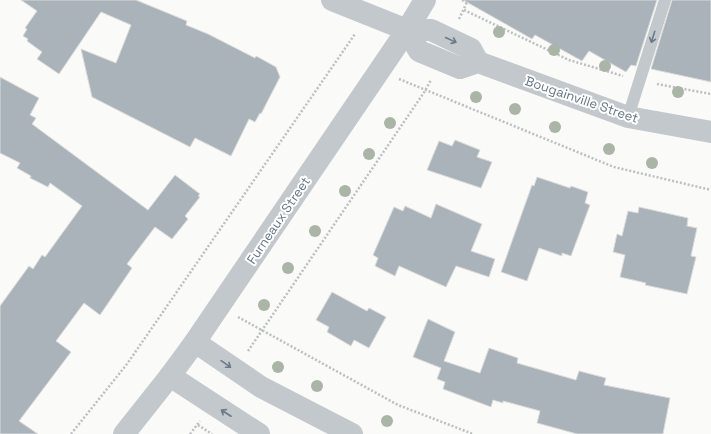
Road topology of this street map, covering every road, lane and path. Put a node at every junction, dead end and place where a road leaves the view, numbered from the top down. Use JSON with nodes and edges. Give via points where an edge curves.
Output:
{"nodes":[{"id":1,"x":332,"y":0,"type":"edge"},
{"id":2,"x":425,"y":0,"type":"edge"},
{"id":3,"x":462,"y":0,"type":"edge"},
{"id":4,"x":665,"y":0,"type":"edge"},
{"id":5,"x":468,"y":1,"type":"edge"},
{"id":6,"x":369,"y":14,"type":"junction"},
{"id":7,"x":407,"y":30,"type":"junction"},
{"id":8,"x":380,"y":71,"type":"junction"},
{"id":9,"x":640,"y":81,"type":"junction"},
{"id":10,"x":425,"y":91,"type":"junction"},
{"id":11,"x":711,"y":94,"type":"edge"},
{"id":12,"x":628,"y":117,"type":"junction"},
{"id":13,"x":711,"y":132,"type":"edge"},
{"id":14,"x":711,"y":190,"type":"edge"},
{"id":15,"x":219,"y":306,"type":"junction"},
{"id":16,"x":262,"y":330,"type":"junction"},
{"id":17,"x":194,"y":342,"type":"junction"},
{"id":18,"x":235,"y":370,"type":"junction"},
{"id":19,"x":170,"y":376,"type":"junction"},
{"id":20,"x":212,"y":404,"type":"junction"},
{"id":21,"x":198,"y":424,"type":"junction"},
{"id":22,"x":71,"y":434,"type":"edge"},
{"id":23,"x":124,"y":434,"type":"edge"},
{"id":24,"x":190,"y":434,"type":"edge"},
{"id":25,"x":212,"y":434,"type":"edge"},
{"id":26,"x":259,"y":434,"type":"edge"},
{"id":27,"x":352,"y":434,"type":"edge"},
{"id":28,"x":473,"y":434,"type":"edge"}],
"edges":[{"from":1,"to":6,"type":"street"},
{"from":2,"to":7,"type":"street","name":"Furneaux Street"},
{"from":3,"to":5,"type":"path"},
{"from":4,"to":9,"type":"lane","one_way":true},
{"from":5,"to":9,"type":"path","via":[[464,10],[569,60]]},
{"from":6,"to":7,"type":"street"},
{"from":6,"to":22,"type":"path","via":[[127,364]]},
{"from":7,"to":8,"type":"street","name":"Furneaux Street"},
{"from":7,"to":12,"type":"street","name":"Bougainville Street","via":[[419,51],[460,68],[478,62]]},
{"from":8,"to":10,"type":"path"},
{"from":8,"to":15,"type":"street","name":"Furneaux Street"},
{"from":9,"to":11,"type":"path"},
{"from":9,"to":12,"type":"lane"},
{"from":10,"to":14,"type":"path","via":[[614,167]]},
{"from":10,"to":16,"type":"path"},
{"from":12,"to":13,"type":"street","name":"Bougainville Street"},
{"from":15,"to":16,"type":"path"},
{"from":15,"to":17,"type":"street","name":"Furneaux Street"},
{"from":16,"to":18,"type":"path"},
{"from":16,"to":28,"type":"path","via":[[398,405]]},
{"from":17,"to":18,"type":"street","one_way":true},
{"from":17,"to":19,"type":"street","name":"Furneaux Street"},
{"from":18,"to":27,"type":"street","via":[[261,387]]},
{"from":19,"to":20,"type":"street"},
{"from":19,"to":23,"type":"street","name":"Furneaux Street"},
{"from":20,"to":21,"type":"path"},
{"from":26,"to":20,"type":"street","one_way":true},
{"from":21,"to":24,"type":"path"},
{"from":21,"to":25,"type":"path"}]}
